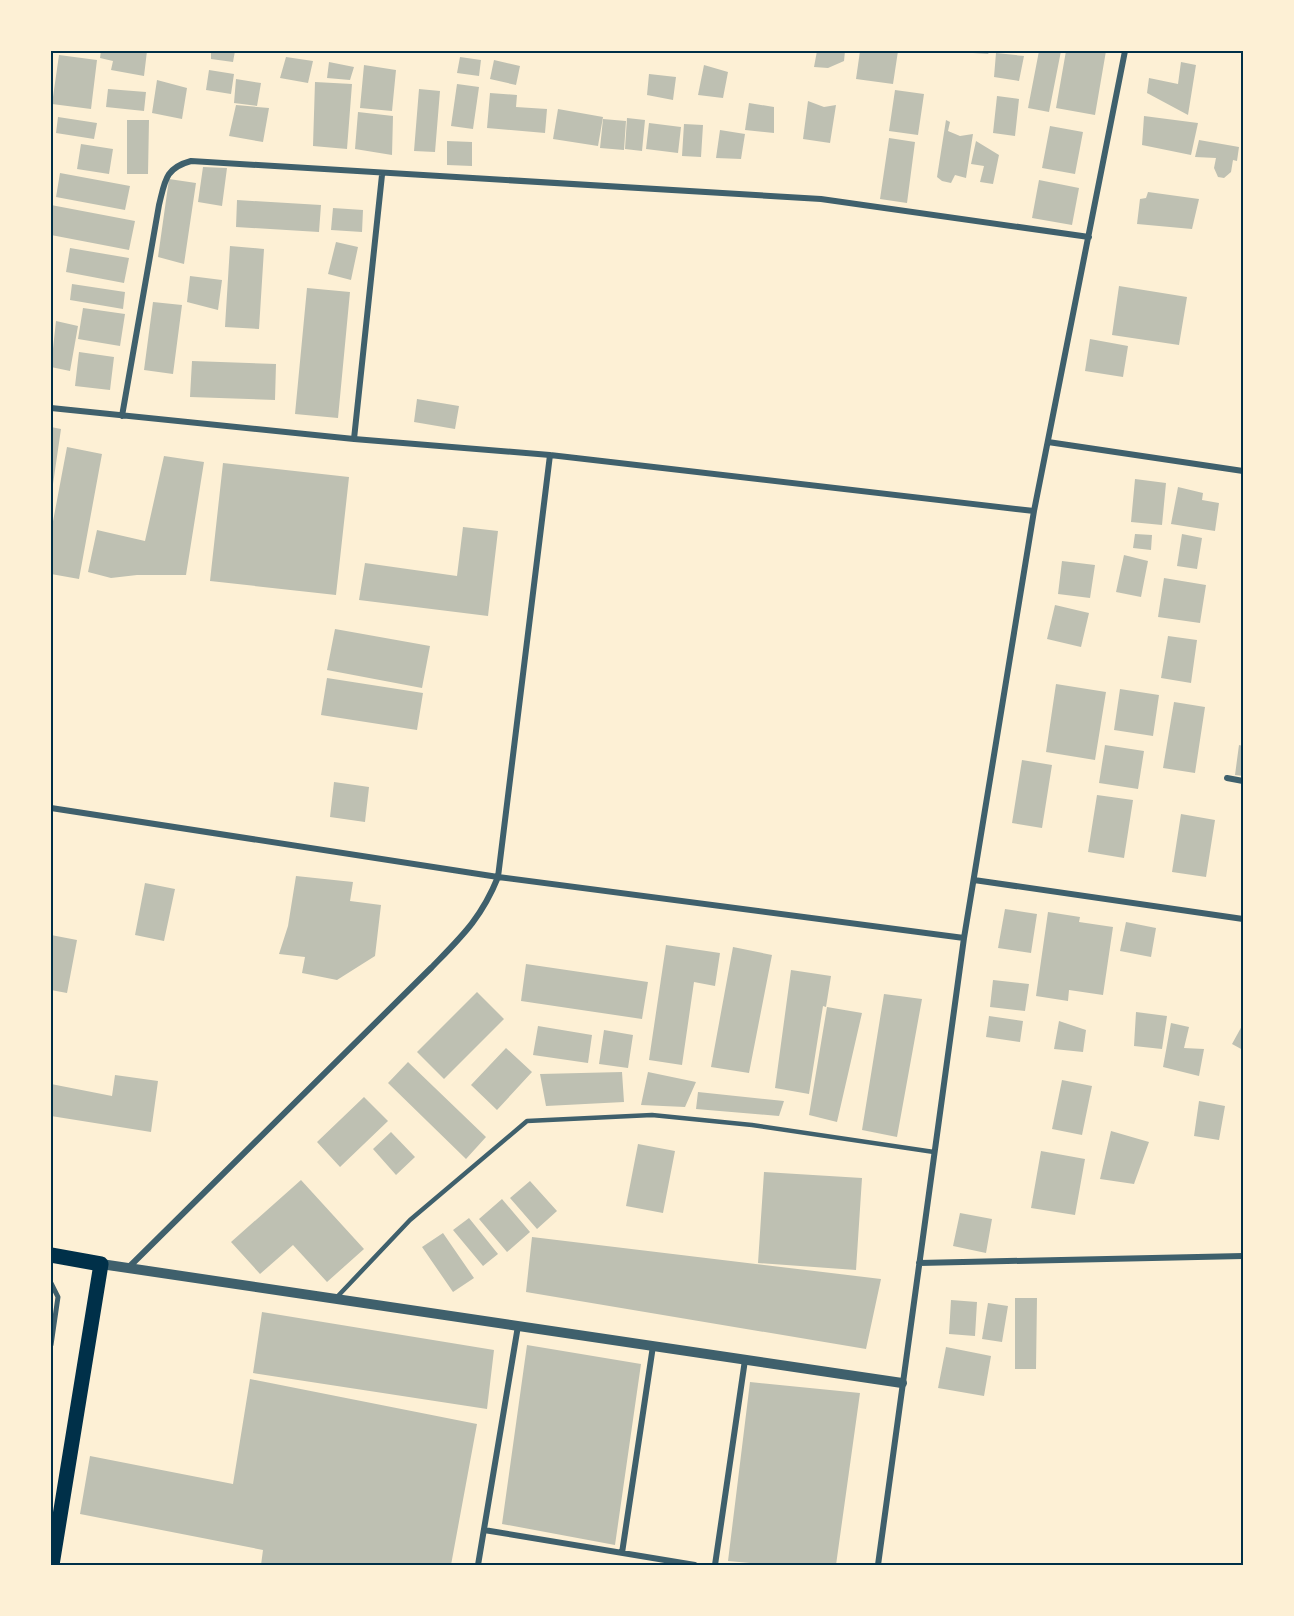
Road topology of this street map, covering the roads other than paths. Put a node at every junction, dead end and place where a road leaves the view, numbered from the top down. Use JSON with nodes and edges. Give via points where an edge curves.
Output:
{"nodes":[{"id":1,"x":1125,"y":51,"type":"edge"},
{"id":2,"x":382,"y":175,"type":"junction"},
{"id":3,"x":1089,"y":237,"type":"junction"},
{"id":4,"x":51,"y":408,"type":"edge"},
{"id":5,"x":122,"y":416,"type":"junction"},
{"id":6,"x":354,"y":439,"type":"junction"},
{"id":7,"x":1048,"y":442,"type":"junction"},
{"id":8,"x":550,"y":455,"type":"junction"},
{"id":9,"x":1243,"y":471,"type":"edge"},
{"id":10,"x":1034,"y":511,"type":"junction"},
{"id":11,"x":1227,"y":778,"type":"dead end"},
{"id":12,"x":1243,"y":781,"type":"edge"},
{"id":13,"x":51,"y":808,"type":"edge"},
{"id":14,"x":498,"y":878,"type":"junction"},
{"id":15,"x":974,"y":880,"type":"junction"},
{"id":16,"x":1243,"y":919,"type":"edge"},
{"id":17,"x":964,"y":938,"type":"junction"},
{"id":18,"x":934,"y":1152,"type":"junction"},
{"id":19,"x":51,"y":1255,"type":"edge"},
{"id":20,"x":1243,"y":1256,"type":"edge"},
{"id":21,"x":919,"y":1263,"type":"junction"},
{"id":22,"x":101,"y":1264,"type":"junction"},
{"id":23,"x":129,"y":1267,"type":"junction"},
{"id":24,"x":51,"y":1283,"type":"edge"},
{"id":25,"x":335,"y":1299,"type":"junction"},
{"id":26,"x":518,"y":1326,"type":"junction"},
{"id":27,"x":51,"y":1345,"type":"edge"},
{"id":28,"x":652,"y":1346,"type":"junction"},
{"id":29,"x":746,"y":1360,"type":"junction"},
{"id":30,"x":902,"y":1383,"type":"junction"},
{"id":31,"x":484,"y":1530,"type":"junction"},
{"id":32,"x":622,"y":1553,"type":"junction"},
{"id":33,"x":52,"y":1565,"type":"edge"},
{"id":34,"x":478,"y":1565,"type":"edge"},
{"id":35,"x":695,"y":1565,"type":"edge"},
{"id":36,"x":715,"y":1565,"type":"edge"},
{"id":37,"x":878,"y":1565,"type":"edge"}],
"edges":[{"from":1,"to":3,"type":"street"},
{"from":2,"to":3,"type":"street","via":[[821,199]]},
{"from":2,"to":5,"type":"street","via":[[191,161],[176,165],[167,176],[159,205]]},
{"from":2,"to":6,"type":"street"},
{"from":3,"to":7,"type":"street"},
{"from":4,"to":5,"type":"street"},
{"from":5,"to":6,"type":"street"},
{"from":6,"to":8,"type":"street"},
{"from":7,"to":9,"type":"street"},
{"from":7,"to":10,"type":"street"},
{"from":8,"to":10,"type":"street"},
{"from":8,"to":14,"type":"street"},
{"from":10,"to":15,"type":"street"},
{"from":11,"to":12,"type":"street"},
{"from":13,"to":14,"type":"street"},
{"from":14,"to":17,"type":"street"},
{"from":14,"to":23,"type":"street","via":[[489,901],[471,927]]},
{"from":15,"to":16,"type":"street"},
{"from":15,"to":17,"type":"street"},
{"from":17,"to":18,"type":"street"},
{"from":18,"to":21,"type":"street"},
{"from":18,"to":25,"type":"lane","via":[[752,1125],[652,1115],[527,1121],[410,1220]]},
{"from":19,"to":22,"type":"main road"},
{"from":20,"to":21,"type":"street"},
{"from":21,"to":30,"type":"street"},
{"from":22,"to":23,"type":"street"},
{"from":22,"to":33,"type":"main road"},
{"from":23,"to":25,"type":"street"},
{"from":24,"to":27,"type":"street","via":[[58,1297]]},
{"from":25,"to":26,"type":"street"},
{"from":26,"to":28,"type":"street"},
{"from":26,"to":31,"type":"street"},
{"from":28,"to":29,"type":"street"},
{"from":28,"to":32,"type":"street"},
{"from":29,"to":30,"type":"street"},
{"from":29,"to":36,"type":"street"},
{"from":30,"to":37,"type":"street"},
{"from":31,"to":32,"type":"street"},
{"from":31,"to":34,"type":"street"},
{"from":32,"to":35,"type":"street"}]}
